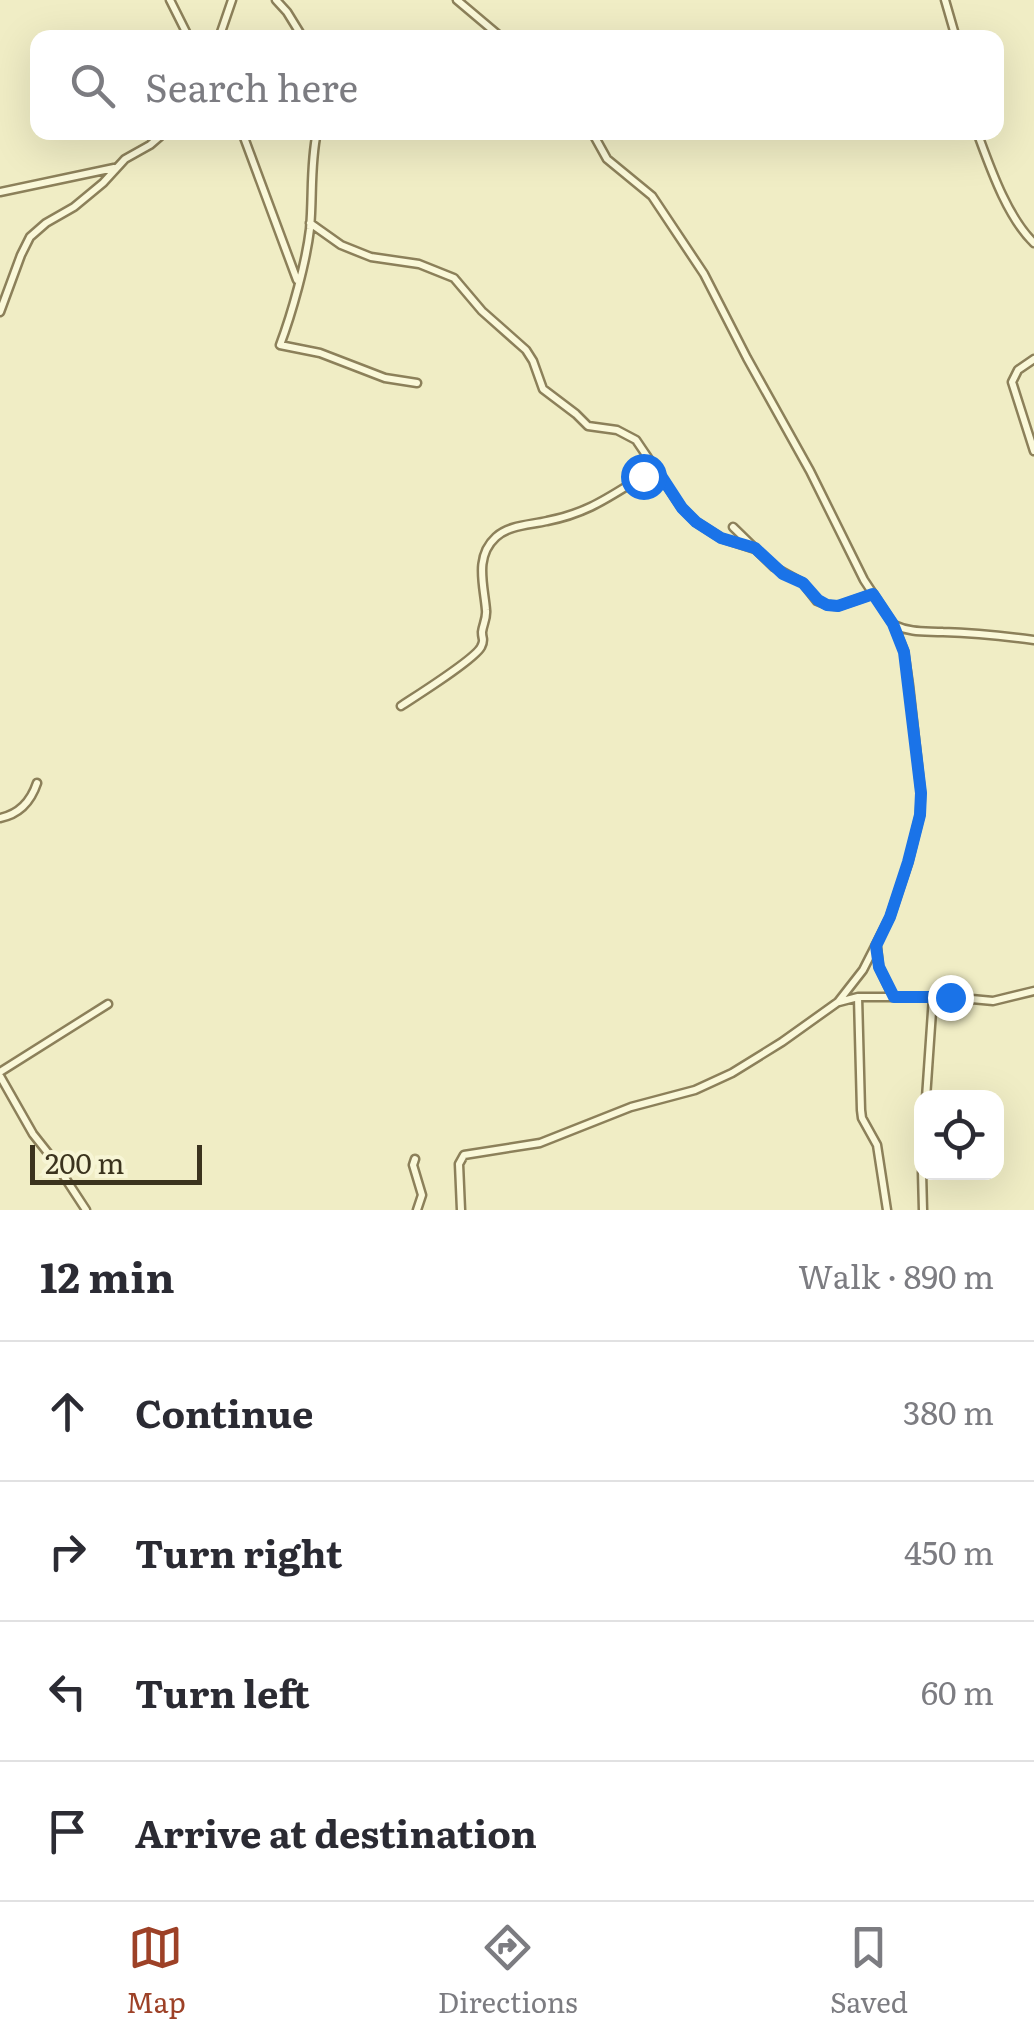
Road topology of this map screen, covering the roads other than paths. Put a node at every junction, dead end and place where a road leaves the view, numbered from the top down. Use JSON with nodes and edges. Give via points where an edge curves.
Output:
{"nodes":[{"id":1,"x":170,"y":0,"type":"edge"},
{"id":2,"x":232,"y":0,"type":"edge"},
{"id":3,"x":457,"y":0,"type":"edge"},
{"id":4,"x":944,"y":0,"type":"edge"},
{"id":5,"x":280,"y":2,"type":"edge"},
{"id":6,"x":186,"y":30,"type":"edge"},
{"id":7,"x":222,"y":30,"type":"edge"},
{"id":8,"x":299,"y":30,"type":"edge"},
{"id":9,"x":493,"y":30,"type":"edge"},
{"id":10,"x":953,"y":30,"type":"edge"},
{"id":11,"x":156,"y":140,"type":"edge"},
{"id":12,"x":245,"y":140,"type":"edge"},
{"id":13,"x":315,"y":140,"type":"edge"},
{"id":14,"x":596,"y":140,"type":"edge"},
{"id":15,"x":980,"y":140,"type":"edge"},
{"id":16,"x":115,"y":168,"type":"junction"},
{"id":17,"x":0,"y":192,"type":"edge"},
{"id":18,"x":310,"y":222,"type":"junction"},
{"id":19,"x":1034,"y":243,"type":"edge"},
{"id":20,"x":298,"y":282,"type":"junction"},
{"id":21,"x":0,"y":312,"type":"edge"},
{"id":22,"x":1034,"y":359,"type":"edge"},
{"id":23,"x":417,"y":382,"type":"dead end"},
{"id":24,"x":1034,"y":451,"type":"edge"},
{"id":25,"x":656,"y":468,"type":"junction"},
{"id":26,"x":733,"y":527,"type":"dead end"},
{"id":27,"x":755,"y":548,"type":"junction"},
{"id":28,"x":873,"y":594,"type":"junction"},
{"id":29,"x":893,"y":624,"type":"junction"},
{"id":30,"x":1034,"y":640,"type":"edge"},
{"id":31,"x":401,"y":706,"type":"dead end"},
{"id":32,"x":38,"y":782,"type":"dead end"},
{"id":33,"x":0,"y":818,"type":"edge"},
{"id":34,"x":876,"y":946,"type":"junction"},
{"id":35,"x":1034,"y":991,"type":"edge"},
{"id":36,"x":858,"y":997,"type":"junction"},
{"id":37,"x":894,"y":997,"type":"junction"},
{"id":38,"x":933,"y":997,"type":"junction"},
{"id":39,"x":838,"y":1002,"type":"junction"},
{"id":40,"x":108,"y":1004,"type":"dead end"},
{"id":41,"x":0,"y":1074,"type":"edge"},
{"id":42,"x":927,"y":1090,"type":"edge"},
{"id":43,"x":415,"y":1158,"type":"dead end"},
{"id":44,"x":922,"y":1180,"type":"edge"},
{"id":45,"x":86,"y":1210,"type":"edge"},
{"id":46,"x":417,"y":1210,"type":"edge"},
{"id":47,"x":461,"y":1210,"type":"edge"},
{"id":48,"x":887,"y":1210,"type":"edge"},
{"id":49,"x":923,"y":1210,"type":"edge"}],
"edges":[{"from":1,"to":6,"type":"street"},
{"from":2,"to":7,"type":"street"},
{"from":3,"to":9,"type":"street"},
{"from":4,"to":10,"type":"street"},
{"from":5,"to":8,"type":"street"},
{"from":11,"to":16,"type":"street"},
{"from":12,"to":20,"type":"street"},
{"from":13,"to":18,"type":"street"},
{"from":14,"to":28,"type":"street","via":[[607,159],[652,196],[704,274]]},
{"from":15,"to":19,"type":"street","via":[[1004,198]]},
{"from":16,"to":17,"type":"street"},
{"from":16,"to":21,"type":"street","via":[[30,238]]},
{"from":18,"to":20,"type":"street"},
{"from":18,"to":25,"type":"street","via":[[371,258],[419,264],[454,278],[526,350],[543,389],[588,426],[636,440]]},
{"from":20,"to":23,"type":"street","via":[[281,346]]},
{"from":22,"to":24,"type":"street","via":[[1012,382]]},
{"from":25,"to":27,"type":"street","via":[[696,522]]},
{"from":25,"to":31,"type":"street","via":[[589,510],[510,529],[492,540],[481,573],[487,617],[481,648]]},
{"from":26,"to":27,"type":"street"},
{"from":27,"to":28,"type":"street","via":[[827,605]]},
{"from":28,"to":29,"type":"street"},
{"from":29,"to":30,"type":"street","via":[[907,631]]},
{"from":29,"to":34,"type":"street","via":[[909,685],[920,815]]},
{"from":32,"to":33,"type":"street","via":[[29,802]]},
{"from":34,"to":37,"type":"street"},
{"from":34,"to":39,"type":"street"},
{"from":35,"to":38,"type":"street","via":[[993,1001]]},
{"from":36,"to":37,"type":"street"},
{"from":36,"to":39,"type":"street"},
{"from":36,"to":48,"type":"street","via":[[862,1118],[877,1145]]},
{"from":37,"to":38,"type":"street"},
{"from":38,"to":42,"type":"street"},
{"from":39,"to":47,"type":"street","via":[[732,1074],[695,1090],[540,1143],[464,1155]]},
{"from":40,"to":41,"type":"street"},
{"from":41,"to":45,"type":"street"},
{"from":43,"to":46,"type":"street","via":[[422,1195]]},
{"from":44,"to":49,"type":"street"}]}
